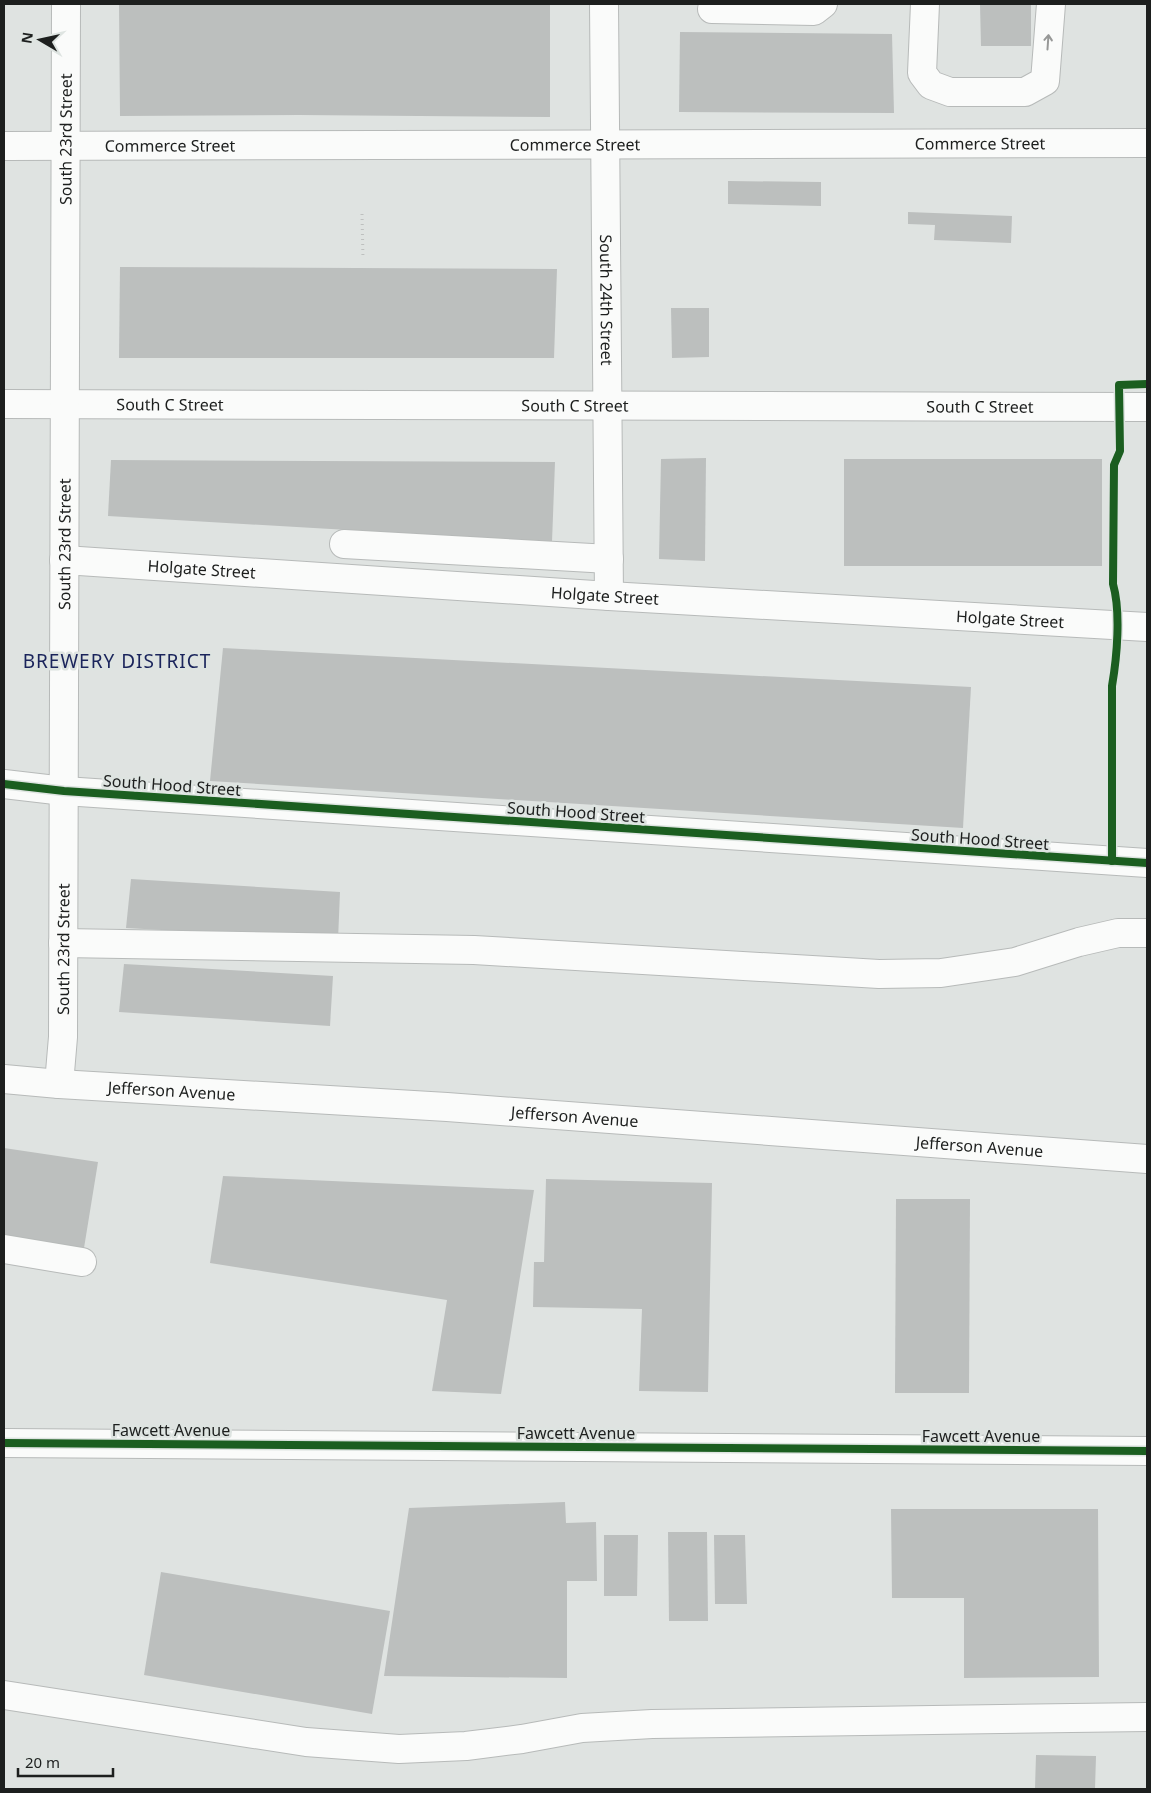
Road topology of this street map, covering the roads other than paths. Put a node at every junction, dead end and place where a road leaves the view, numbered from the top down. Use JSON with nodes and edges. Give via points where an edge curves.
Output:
{"nodes":[{"id":1,"x":66,"y":4,"type":"edge"},
{"id":2,"x":604,"y":4,"type":"edge"},
{"id":3,"x":823,"y":4,"type":"edge"},
{"id":4,"x":924,"y":4,"type":"edge"},
{"id":5,"x":1051,"y":4,"type":"edge"},
{"id":6,"x":712,"y":9,"type":"dead end"},
{"id":7,"x":605,"y":144,"type":"junction"},
{"id":8,"x":1147,"y":144,"type":"edge"},
{"id":9,"x":4,"y":146,"type":"edge"},
{"id":10,"x":66,"y":146,"type":"junction"},
{"id":11,"x":4,"y":404,"type":"edge"},
{"id":12,"x":65,"y":404,"type":"junction"},
{"id":13,"x":607,"y":406,"type":"junction"},
{"id":14,"x":1147,"y":407,"type":"edge"},
{"id":15,"x":344,"y":544,"type":"dead end"},
{"id":16,"x":609,"y":559,"type":"junction"},
{"id":17,"x":64,"y":560,"type":"junction"},
{"id":18,"x":609,"y":596,"type":"junction"},
{"id":19,"x":1147,"y":627,"type":"edge"},
{"id":20,"x":4,"y":784,"type":"edge"},
{"id":21,"x":64,"y":792,"type":"junction"},
{"id":22,"x":1147,"y":864,"type":"edge"},
{"id":23,"x":1147,"y":933,"type":"edge"},
{"id":24,"x":63,"y":943,"type":"junction"},
{"id":25,"x":4,"y":1078,"type":"edge"},
{"id":26,"x":59,"y":1084,"type":"junction"},
{"id":27,"x":1147,"y":1159,"type":"edge"},
{"id":28,"x":4,"y":1249,"type":"edge"},
{"id":29,"x":82,"y":1262,"type":"dead end"},
{"id":30,"x":4,"y":1443,"type":"edge"},
{"id":31,"x":1147,"y":1451,"type":"edge"},
{"id":32,"x":4,"y":1695,"type":"edge"},
{"id":33,"x":1147,"y":1717,"type":"edge"}],
"edges":[{"from":1,"to":10,"type":"street","name":"South 23rd Street"},
{"from":2,"to":7,"type":"street","name":"South 24th Street"},
{"from":3,"to":6,"type":"street","via":[[814,11]]},
{"from":4,"to":5,"type":"street","one_way":true,"via":[[922,73],[930,85],[950,92],[1025,92],[1046,81]]},
{"from":7,"to":8,"type":"street","name":"Commerce Street"},
{"from":7,"to":10,"type":"street","name":"Commerce Street"},
{"from":7,"to":13,"type":"street","name":"South 24th Street"},
{"from":9,"to":10,"type":"street","name":"Commerce Street"},
{"from":10,"to":12,"type":"street","name":"South 23rd Street"},
{"from":11,"to":12,"type":"street","name":"South C Street"},
{"from":12,"to":13,"type":"street","name":"South C Street"},
{"from":12,"to":17,"type":"street","name":"South 23rd Street"},
{"from":13,"to":14,"type":"street","name":"South C Street"},
{"from":13,"to":16,"type":"street","name":"South 24th Street"},
{"from":15,"to":16,"type":"street"},
{"from":16,"to":18,"type":"street","name":"South 24th Street"},
{"from":17,"to":18,"type":"street","name":"Holgate Street"},
{"from":17,"to":21,"type":"street","name":"South 23rd Street"},
{"from":18,"to":19,"type":"street","name":"Holgate Street"},
{"from":20,"to":21,"type":"street","name":"South Hood Street"},
{"from":21,"to":22,"type":"street","name":"South Hood Street"},
{"from":21,"to":24,"type":"street","name":"South 23rd Street"},
{"from":23,"to":24,"type":"street","via":[[1118,933],[1015,962],[941,972],[880,974],[474,950]]},
{"from":24,"to":26,"type":"street","name":"South 23rd Street","via":[[63,1037]]},
{"from":25,"to":26,"type":"street","name":"Jefferson Avenue"},
{"from":26,"to":27,"type":"street","name":"Jefferson Avenue","via":[[447,1107]]},
{"from":28,"to":29,"type":"street"},
{"from":30,"to":31,"type":"street","name":"Fawcett Avenue"},
{"from":32,"to":33,"type":"street","via":[[306,1742],[399,1750],[466,1746],[582,1728],[652,1724]]}]}
